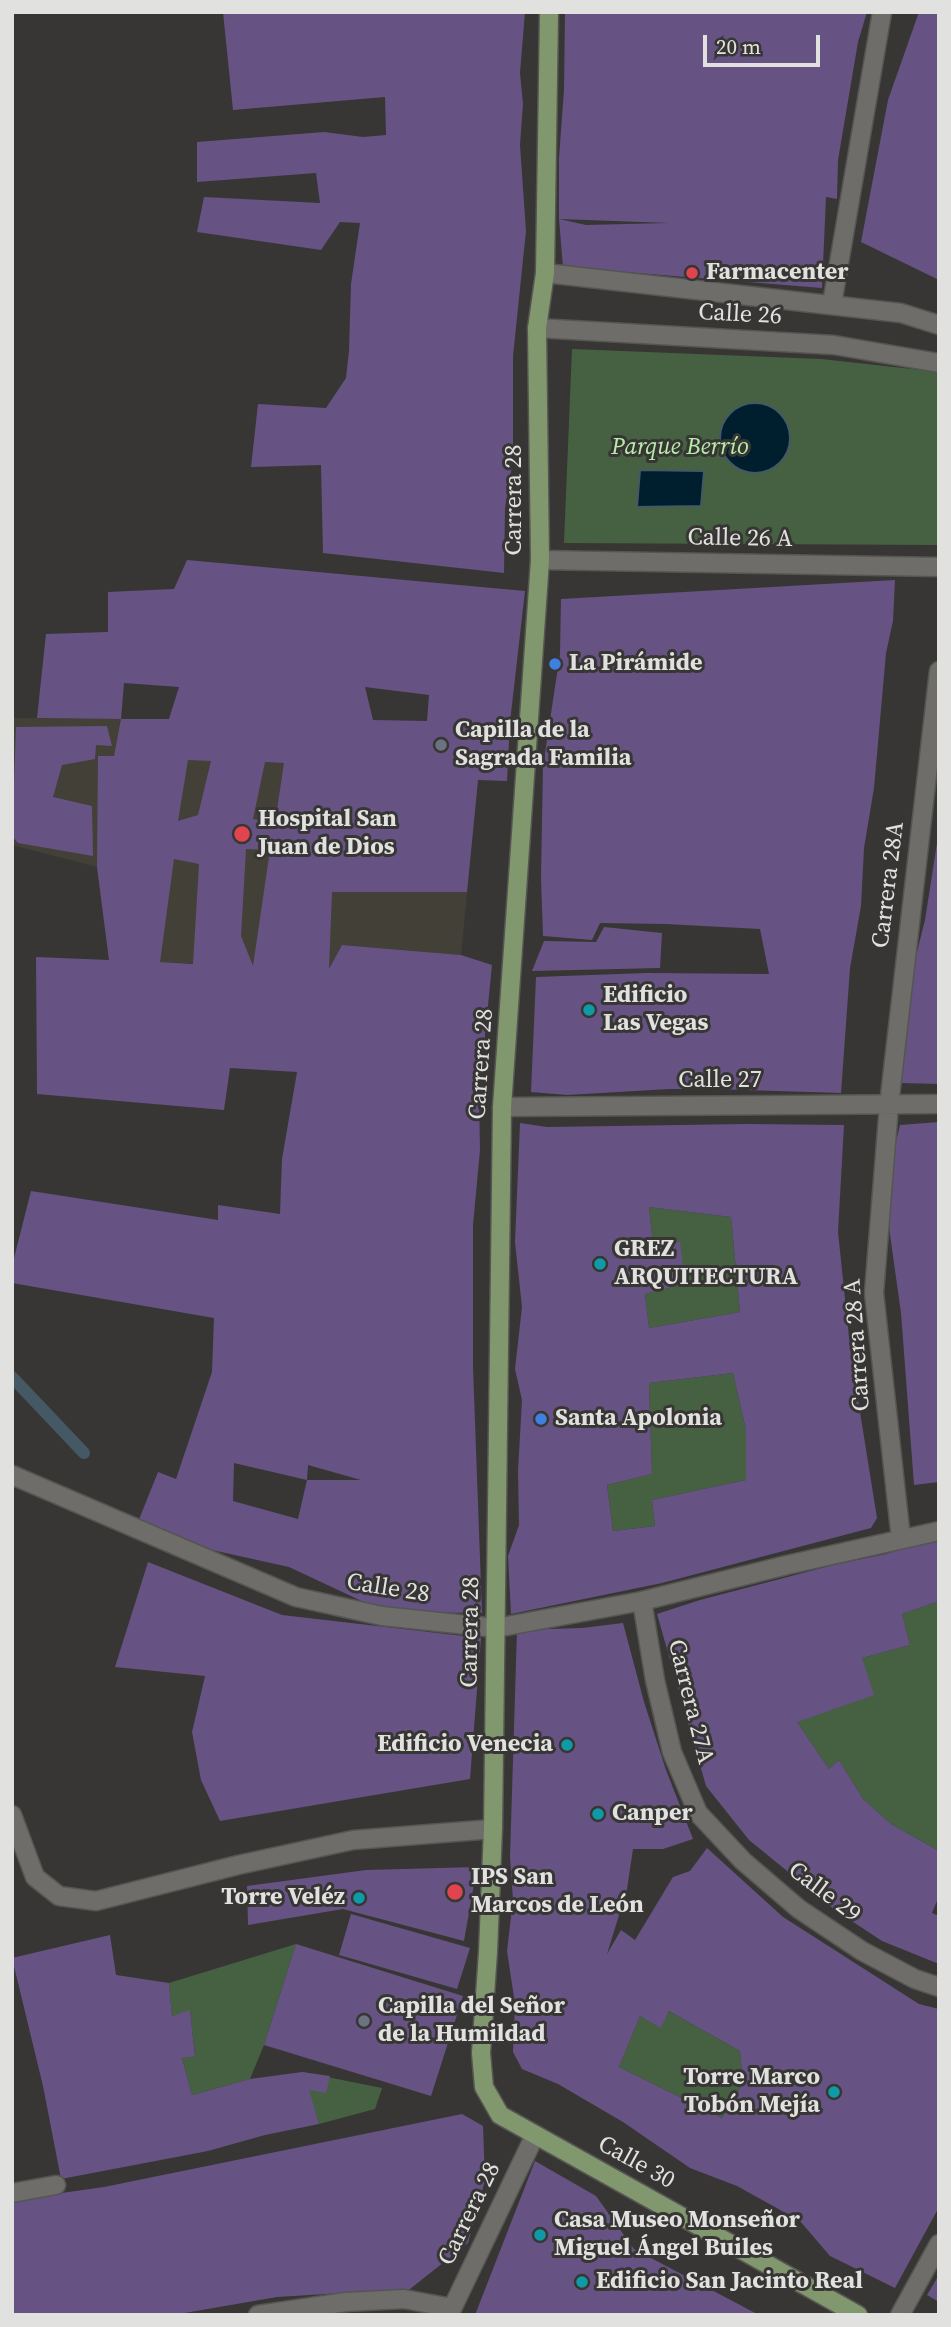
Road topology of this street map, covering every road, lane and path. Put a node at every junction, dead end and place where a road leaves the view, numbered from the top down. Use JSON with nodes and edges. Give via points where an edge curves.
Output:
{"nodes":[{"id":1,"x":550,"y":12,"type":"edge"},
{"id":2,"x":882,"y":12,"type":"edge"},
{"id":3,"x":545,"y":273,"type":"junction"},
{"id":4,"x":832,"y":304,"type":"junction"},
{"id":5,"x":939,"y":325,"type":"edge"},
{"id":6,"x":537,"y":328,"type":"junction"},
{"id":7,"x":939,"y":363,"type":"edge"},
{"id":8,"x":540,"y":560,"type":"junction"},
{"id":9,"x":939,"y":567,"type":"edge"},
{"id":10,"x":939,"y":671,"type":"edge"},
{"id":11,"x":939,"y":1104,"type":"edge"},
{"id":12,"x":888,"y":1105,"type":"junction"},
{"id":13,"x":502,"y":1107,"type":"junction"},
{"id":14,"x":12,"y":1475,"type":"edge"},
{"id":15,"x":939,"y":1531,"type":"edge"},
{"id":16,"x":901,"y":1539,"type":"junction"},
{"id":17,"x":642,"y":1601,"type":"junction"},
{"id":18,"x":496,"y":1628,"type":"junction"},
{"id":19,"x":698,"y":1813,"type":"joint"},
{"id":20,"x":12,"y":1815,"type":"edge"},
{"id":21,"x":492,"y":1829,"type":"junction"},
{"id":22,"x":939,"y":1987,"type":"edge"},
{"id":23,"x":500,"y":2115,"type":"joint"},
{"id":24,"x":535,"y":2135,"type":"junction"},
{"id":25,"x":55,"y":2185,"type":"dead end"},
{"id":26,"x":12,"y":2193,"type":"edge"},
{"id":27,"x":939,"y":2244,"type":"edge"},
{"id":28,"x":450,"y":2311,"type":"edge"},
{"id":29,"x":258,"y":2315,"type":"edge"},
{"id":30,"x":858,"y":2315,"type":"edge"},
{"id":31,"x":900,"y":2315,"type":"edge"}],
"edges":[{"from":1,"to":3,"type":"main road","name":"Carrera 28"},
{"from":2,"to":4,"type":"street"},
{"from":3,"to":4,"type":"street","name":"Calle 26"},
{"from":3,"to":6,"type":"main road","name":"Carrera 28"},
{"from":4,"to":5,"type":"street","name":"Calle 26","via":[[901,313]]},
{"from":6,"to":7,"type":"street","name":"Calle 26","via":[[834,345]]},
{"from":6,"to":8,"type":"main road","name":"Carrera 28"},
{"from":8,"to":9,"type":"street","name":"Calle 26 A"},
{"from":8,"to":13,"type":"main road","name":"Carrera 28"},
{"from":10,"to":12,"type":"street","name":"Carrera 28A"},
{"from":11,"to":12,"type":"street","name":"Calle 27"},
{"from":12,"to":13,"type":"street","name":"Calle 27"},
{"from":12,"to":16,"type":"street","name":"Carrera 28 A","via":[[874,1293]]},
{"from":13,"to":18,"type":"main road","name":"Carrera 28"},
{"from":14,"to":18,"type":"street","name":"Calle 28","via":[[296,1597],[382,1616]]},
{"from":15,"to":16,"type":"street","name":"Calle 28"},
{"from":16,"to":17,"type":"street","name":"Calle 28"},
{"from":17,"to":18,"type":"street","name":"Calle 28"},
{"from":17,"to":19,"type":"street","name":"Carrera 27A","via":[[672,1752]]},
{"from":18,"to":21,"type":"main road","name":"Carrera 28"},
{"from":19,"to":22,"type":"street","name":"Calle 29","via":[[743,1861],[799,1909],[862,1951]]},
{"from":20,"to":21,"type":"street","via":[[34,1877],[59,1896],[96,1901],[353,1840]]},
{"from":21,"to":23,"type":"main road","name":"Carrera 28","via":[[481,2053],[484,2087]]},
{"from":23,"to":24,"type":"main road","name":"Calle 30"},
{"from":24,"to":28,"type":"street","name":"Carrera 28"},
{"from":24,"to":30,"type":"main road","name":"Calle 30"},
{"from":25,"to":26,"type":"street"},
{"from":27,"to":31,"type":"street"},
{"from":28,"to":29,"type":"street","via":[[404,2299]]}]}
